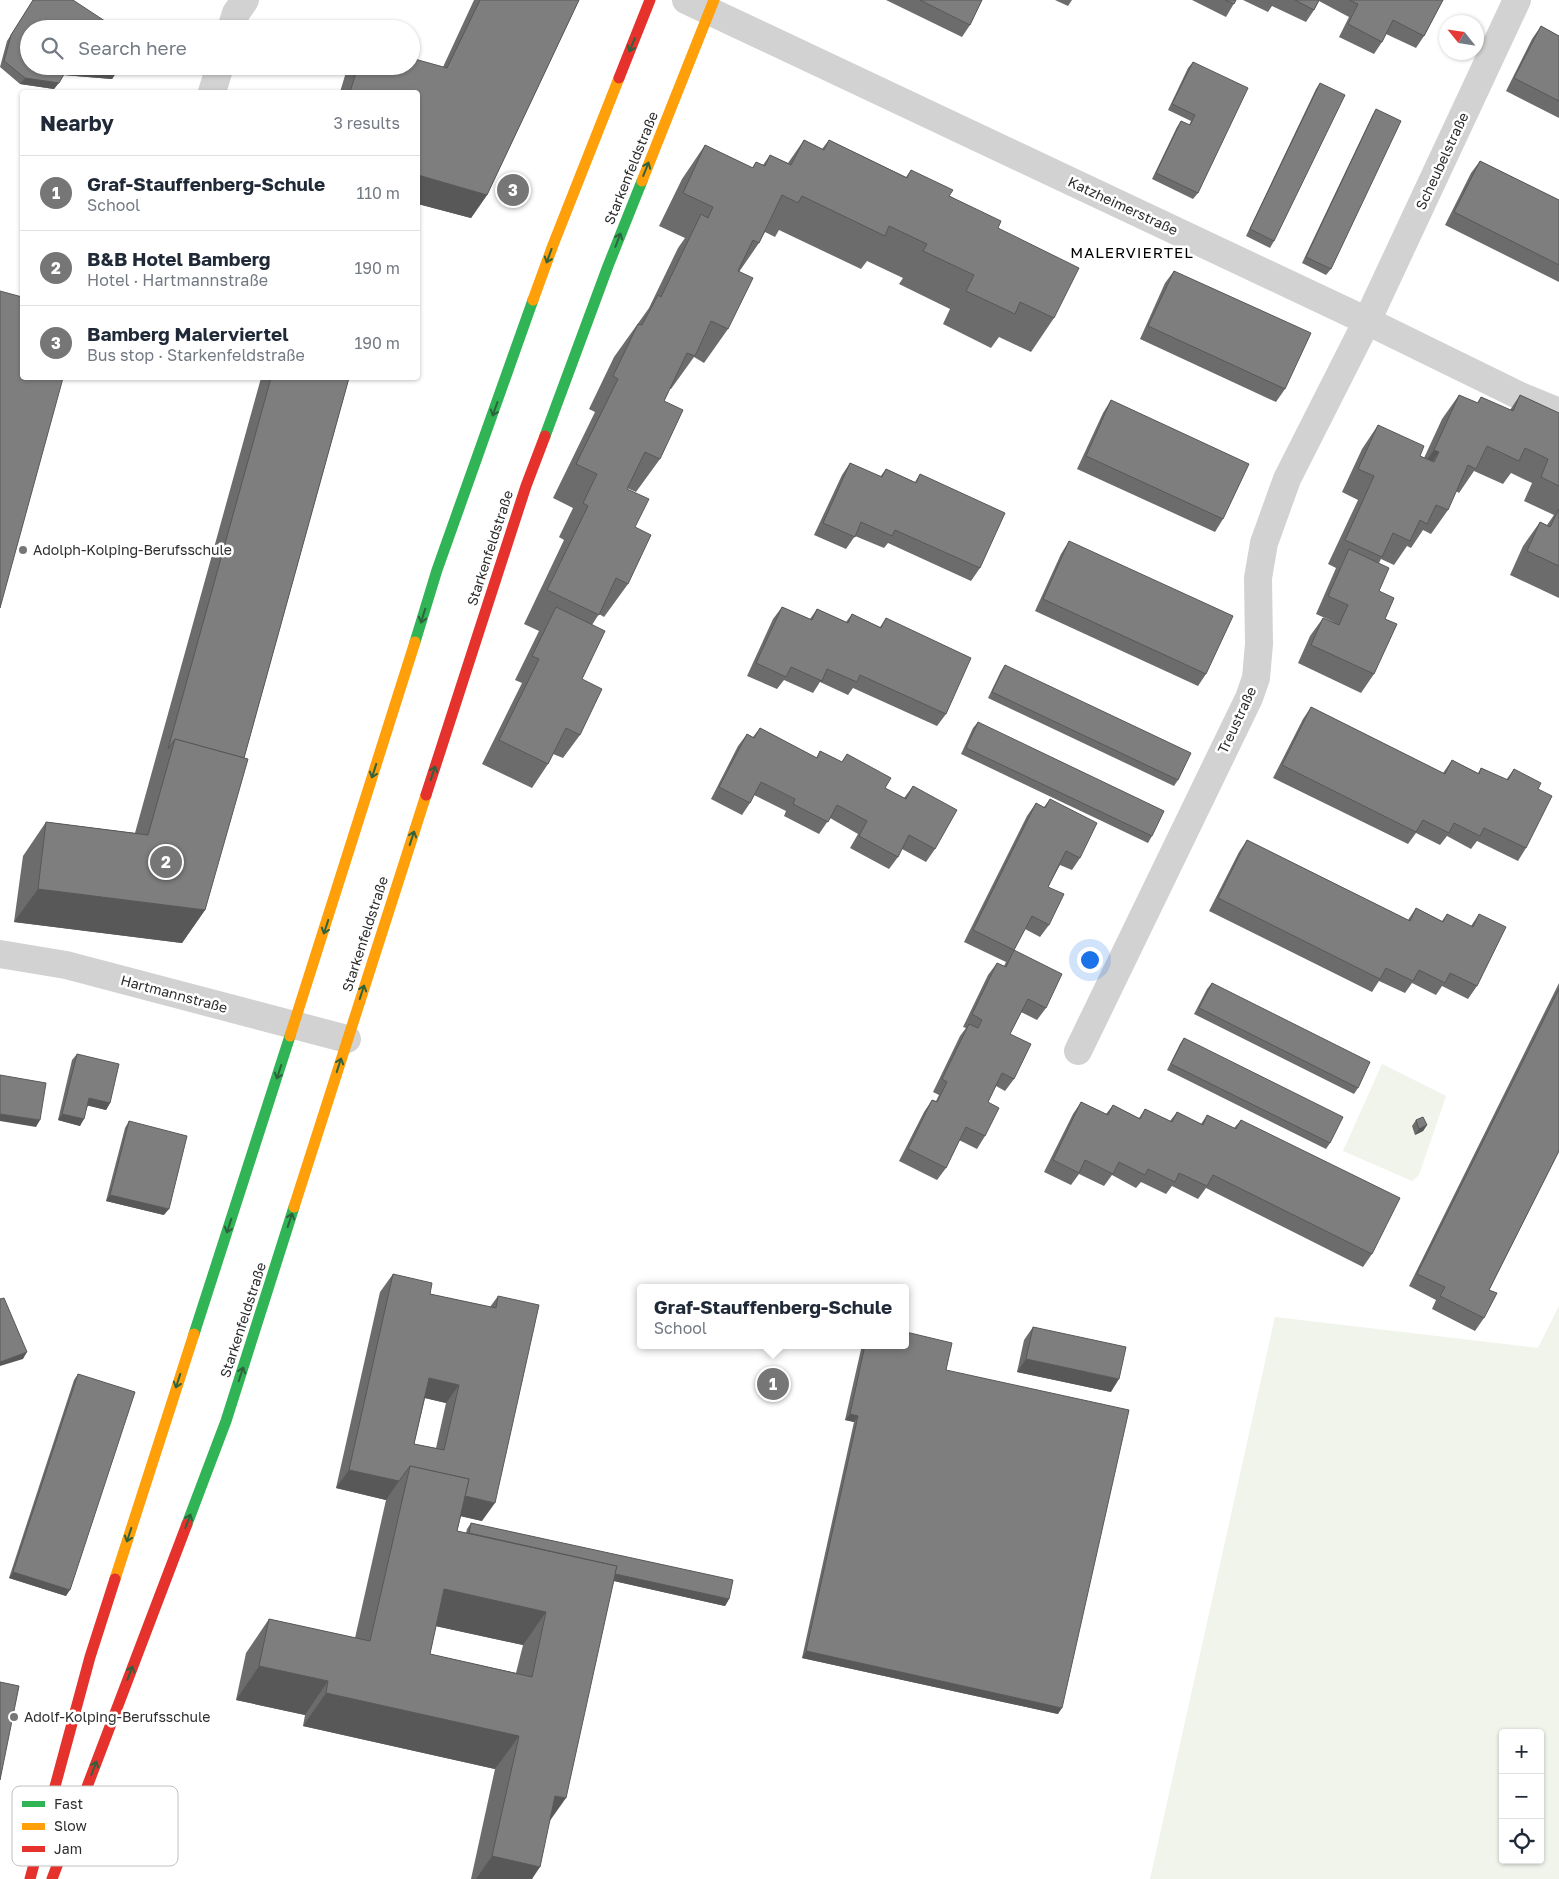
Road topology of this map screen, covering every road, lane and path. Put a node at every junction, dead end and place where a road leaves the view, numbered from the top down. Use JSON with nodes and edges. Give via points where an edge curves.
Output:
{"nodes":[{"id":1,"x":245,"y":0,"type":"edge"},
{"id":2,"x":650,"y":0,"type":"edge"},
{"id":3,"x":1517,"y":0,"type":"edge"},
{"id":4,"x":703,"y":4,"type":"edge"},
{"id":5,"x":234,"y":20,"type":"edge"},
{"id":6,"x":217,"y":75,"type":"edge"},
{"id":7,"x":213,"y":90,"type":"edge"},
{"id":8,"x":1367,"y":321,"type":"junction"},
{"id":9,"x":1559,"y":412,"type":"edge"},
{"id":10,"x":0,"y":954,"type":"edge"},
{"id":11,"x":294,"y":1025,"type":"junction"},
{"id":12,"x":347,"y":1039,"type":"junction"},
{"id":13,"x":1078,"y":1051,"type":"dead end"},
{"id":14,"x":55,"y":1786,"type":"edge"},
{"id":15,"x":87,"y":1786,"type":"edge"},
{"id":16,"x":34,"y":1866,"type":"edge"},
{"id":17,"x":57,"y":1866,"type":"edge"},
{"id":18,"x":30,"y":1879,"type":"edge"},
{"id":19,"x":52,"y":1879,"type":"edge"}],
"edges":[{"from":1,"to":5,"type":"street"},
{"from":2,"to":11,"type":"street","one_way":true,"via":[[553,245],[437,570]]},
{"from":3,"to":8,"type":"street","name":"Scheubelstraße"},
{"from":4,"to":8,"type":"street","name":"Katzheimerstraße"},
{"from":12,"to":4,"type":"street","name":"Starkenfeldstraße","one_way":true,"via":[[526,486]]},
{"from":6,"to":7,"type":"street"},
{"from":8,"to":9,"type":"street","name":"Katzheimerstraße"},
{"from":8,"to":13,"type":"street","name":"Treustraße","via":[[1287,479],[1264,543],[1258,578],[1256,678],[1249,698]]},
{"from":10,"to":11,"type":"street","name":"Hartmannstraße","via":[[66,965]]},
{"from":11,"to":12,"type":"street","name":"Hartmannstraße"},
{"from":11,"to":14,"type":"street","one_way":true,"via":[[90,1657]]},
{"from":15,"to":12,"type":"street","name":"Starkenfeldstraße","one_way":true,"via":[[226,1421]]},
{"from":16,"to":18,"type":"street","one_way":true},
{"from":19,"to":17,"type":"street","name":"Starkenfeldstraße","one_way":true}]}
